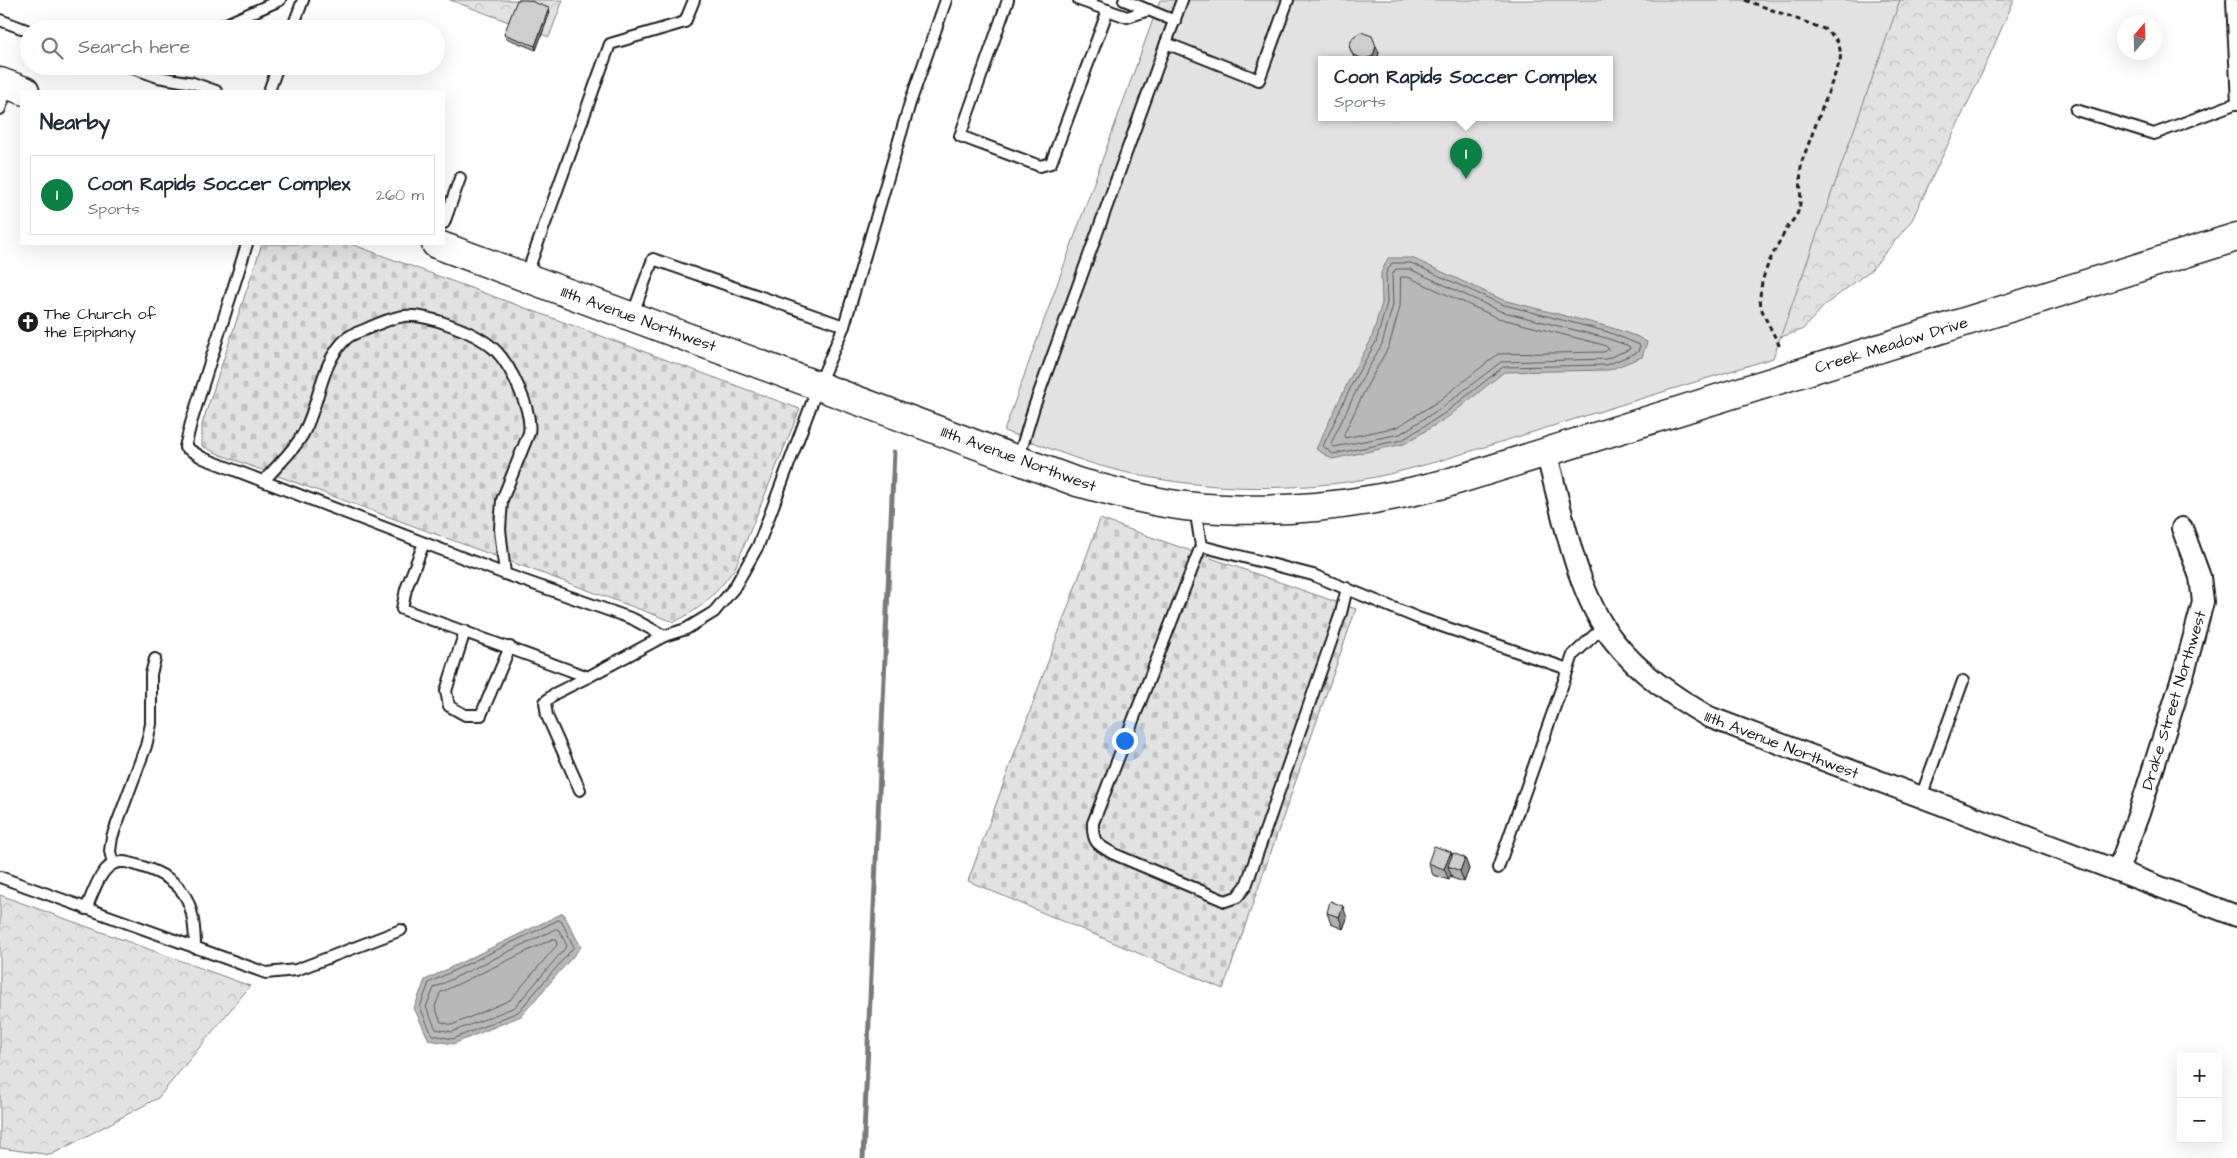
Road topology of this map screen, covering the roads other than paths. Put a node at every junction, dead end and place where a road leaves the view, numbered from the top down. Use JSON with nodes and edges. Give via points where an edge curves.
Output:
{"nodes":[{"id":1,"x":280,"y":0,"type":"edge"},
{"id":2,"x":304,"y":0,"type":"edge"},
{"id":3,"x":694,"y":0,"type":"edge"},
{"id":4,"x":946,"y":0,"type":"edge"},
{"id":5,"x":1008,"y":0,"type":"edge"},
{"id":6,"x":1079,"y":0,"type":"edge"},
{"id":7,"x":1124,"y":0,"type":"edge"},
{"id":8,"x":1182,"y":0,"type":"edge"},
{"id":9,"x":1288,"y":0,"type":"edge"},
{"id":10,"x":2232,"y":0,"type":"edge"},
{"id":11,"x":1108,"y":10,"type":"junction"},
{"id":12,"x":1149,"y":10,"type":"junction"},
{"id":13,"x":0,"y":20,"type":"edge"},
{"id":14,"x":235,"y":20,"type":"edge"},
{"id":15,"x":296,"y":20,"type":"edge"},
{"id":16,"x":1175,"y":20,"type":"junction"},
{"id":17,"x":20,"y":27,"type":"edge"},
{"id":18,"x":1166,"y":43,"type":"junction"},
{"id":19,"x":152,"y":75,"type":"edge"},
{"id":20,"x":275,"y":75,"type":"edge"},
{"id":21,"x":158,"y":77,"type":"joint"},
{"id":22,"x":2236,"y":81,"type":"edge"},
{"id":23,"x":213,"y":90,"type":"edge"},
{"id":24,"x":269,"y":90,"type":"edge"},
{"id":25,"x":2237,"y":103,"type":"edge"},
{"id":26,"x":2076,"y":110,"type":"dead end"},
{"id":27,"x":460,"y":178,"type":"dead end"},
{"id":28,"x":445,"y":220,"type":"edge"},
{"id":29,"x":2237,"y":237,"type":"edge"},
{"id":30,"x":248,"y":245,"type":"edge"},
{"id":31,"x":439,"y":245,"type":"edge"},
{"id":32,"x":526,"y":277,"type":"junction"},
{"id":33,"x":632,"y":316,"type":"junction"},
{"id":34,"x":844,"y":326,"type":"junction"},
{"id":35,"x":819,"y":384,"type":"junction"},
{"id":36,"x":1546,"y":452,"type":"junction"},
{"id":37,"x":1018,"y":461,"type":"junction"},
{"id":38,"x":264,"y":481,"type":"junction"},
{"id":39,"x":1195,"y":507,"type":"junction"},
{"id":40,"x":2182,"y":528,"type":"dead end"},
{"id":41,"x":424,"y":543,"type":"junction"},
{"id":42,"x":1201,"y":546,"type":"junction"},
{"id":43,"x":505,"y":574,"type":"junction"},
{"id":44,"x":1347,"y":588,"type":"junction"},
{"id":45,"x":1604,"y":626,"type":"junction"},
{"id":46,"x":465,"y":631,"type":"junction"},
{"id":47,"x":664,"y":636,"type":"junction"},
{"id":48,"x":510,"y":647,"type":"junction"},
{"id":49,"x":155,"y":659,"type":"dead end"},
{"id":50,"x":1568,"y":669,"type":"junction"},
{"id":51,"x":588,"y":677,"type":"junction"},
{"id":52,"x":1963,"y":681,"type":"dead end"},
{"id":53,"x":580,"y":790,"type":"dead end"},
{"id":54,"x":1921,"y":797,"type":"junction"},
{"id":55,"x":113,"y":864,"type":"junction"},
{"id":56,"x":1498,"y":868,"type":"dead end"},
{"id":57,"x":2118,"y":870,"type":"junction"},
{"id":58,"x":0,"y":877,"type":"edge"},
{"id":59,"x":86,"y":909,"type":"junction"},
{"id":60,"x":2237,"y":916,"type":"edge"},
{"id":61,"x":401,"y":930,"type":"dead end"},
{"id":62,"x":195,"y":948,"type":"junction"}],
"edges":[{"from":1,"to":14,"type":"lane"},
{"from":2,"to":15,"type":"lane"},
{"from":3,"to":32,"type":"lane","via":[[685,22],[610,44]]},
{"from":4,"to":34,"type":"lane","via":[[910,103]]},
{"from":5,"to":11,"type":"lane","via":[[960,136],[1040,166],[1051,163]]},
{"from":6,"to":11,"type":"lane"},
{"from":7,"to":12,"type":"lane"},
{"from":8,"to":16,"type":"lane"},
{"from":9,"to":18,"type":"lane","via":[[1259,80]]},
{"from":10,"to":22,"type":"lane"},
{"from":11,"to":12,"type":"lane","via":[[1127,17]]},
{"from":12,"to":16,"type":"lane"},
{"from":13,"to":17,"type":"lane"},
{"from":16,"to":18,"type":"lane"},
{"from":18,"to":37,"type":"lane","via":[[1034,407]]},
{"from":19,"to":21,"type":"lane"},
{"from":20,"to":24,"type":"lane"},
{"from":21,"to":23,"type":"lane"},
{"from":22,"to":25,"type":"lane"},
{"from":25,"to":26,"type":"lane","via":[[2154,134]]},
{"from":27,"to":28,"type":"lane"},
{"from":29,"to":36,"type":"street","name":"Creek Meadow Drive"},
{"from":30,"to":38,"type":"lane","via":[[185,447],[203,458]]},
{"from":31,"to":32,"type":"street","name":"111th Avenue Northwest"},
{"from":32,"to":33,"type":"street","name":"111th Avenue Northwest"},
{"from":33,"to":34,"type":"lane","via":[[653,259]]},
{"from":33,"to":35,"type":"street","name":"111th Avenue Northwest"},
{"from":34,"to":35,"type":"lane"},
{"from":35,"to":37,"type":"street","name":"111th Avenue Northwest"},
{"from":35,"to":47,"type":"lane","via":[[758,546],[734,588],[714,612],[686,629]]},
{"from":36,"to":39,"type":"street","name":"111th Avenue Northwest","via":[[1444,484],[1379,500],[1283,509]]},
{"from":36,"to":45,"type":"street","name":"111th Avenue Northwest","via":[[1575,557]]},
{"from":37,"to":39,"type":"street","name":"111th Avenue Northwest","via":[[1077,482]]},
{"from":38,"to":41,"type":"lane"},
{"from":38,"to":43,"type":"lane","via":[[303,434],[332,357],[348,338],[385,321],[405,316],[442,322],[477,337],[493,348],[503,360],[528,413],[528,433],[502,500],[500,530]]},
{"from":39,"to":42,"type":"lane"},
{"from":40,"to":57,"type":"street","name":"Drake Street Northwest","via":[[2200,577],[2203,602],[2185,669]]},
{"from":41,"to":43,"type":"lane"},
{"from":41,"to":46,"type":"lane","via":[[406,589],[402,609]]},
{"from":42,"to":44,"type":"lane","via":[[1313,575]]},
{"from":42,"to":44,"type":"lane","via":[[1093,823],[1093,836],[1098,845],[1114,854],[1226,902],[1238,896],[1246,886],[1341,614]]},
{"from":43,"to":47,"type":"lane","via":[[633,619]]},
{"from":44,"to":50,"type":"lane","via":[[1418,618]]},
{"from":45,"to":50,"type":"lane","via":[[1572,655]]},
{"from":45,"to":54,"type":"street","name":"111th Avenue Northwest","via":[[1642,671],[1670,694],[1709,717]]},
{"from":46,"to":48,"type":"lane"},
{"from":46,"to":48,"type":"lane","via":[[446,691],[449,706],[465,715],[481,715]]},
{"from":47,"to":51,"type":"lane"},
{"from":48,"to":51,"type":"lane"},
{"from":49,"to":55,"type":"lane","via":[[151,674],[151,724],[112,837],[110,851]]},
{"from":50,"to":56,"type":"lane"},
{"from":51,"to":53,"type":"lane","via":[[545,702],[547,716]]},
{"from":52,"to":54,"type":"lane"},
{"from":54,"to":57,"type":"street","name":"111th Avenue Northwest"},
{"from":55,"to":59,"type":"lane","via":[[103,873]]},
{"from":55,"to":62,"type":"lane","via":[[126,862],[163,873],[178,886],[188,900],[195,922]]},
{"from":57,"to":60,"type":"street","name":"111th Avenue Northwest"},
{"from":58,"to":59,"type":"lane"},
{"from":59,"to":62,"type":"lane"},
{"from":61,"to":62,"type":"lane","via":[[296,970],[266,973]]}]}
